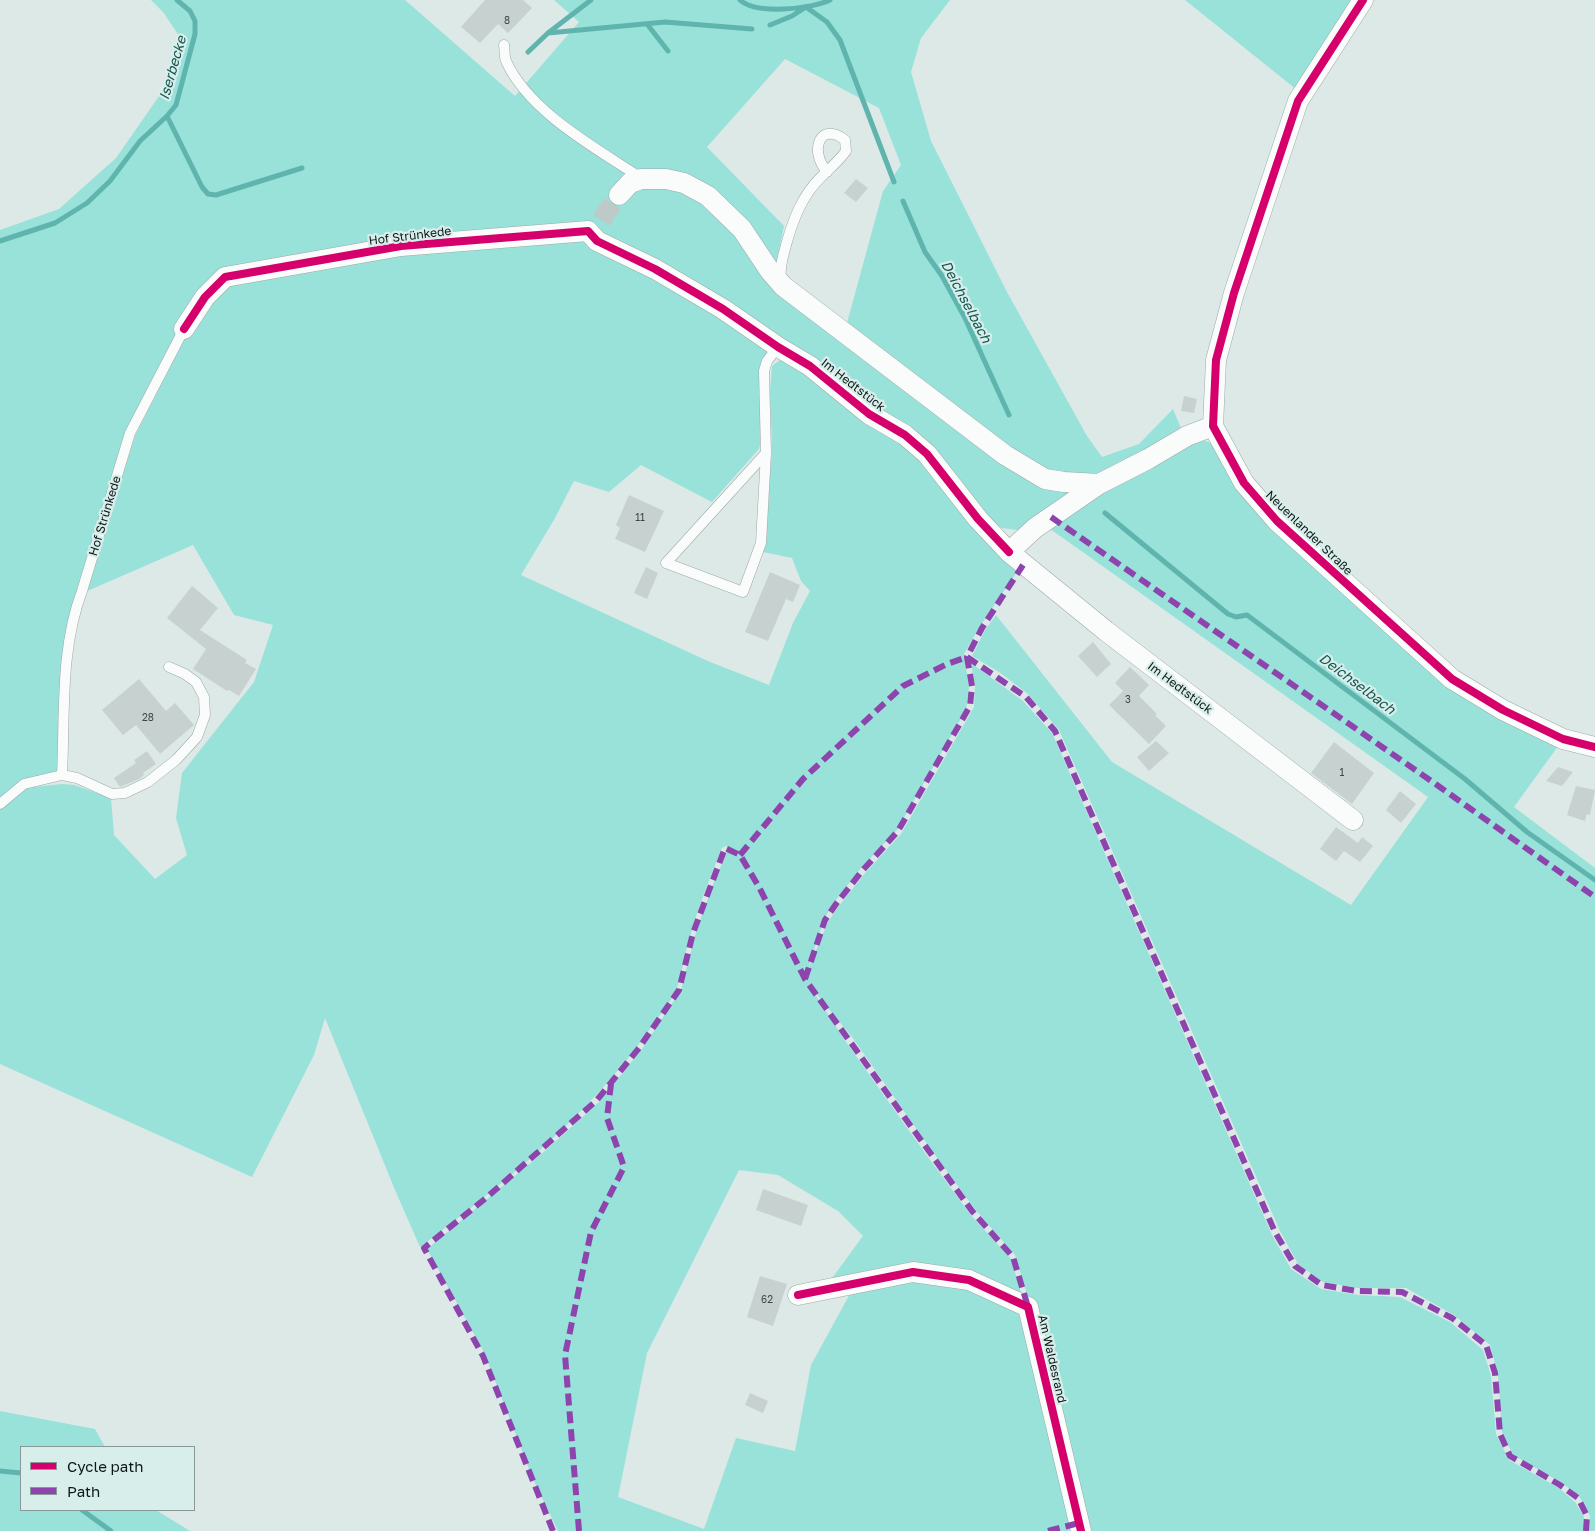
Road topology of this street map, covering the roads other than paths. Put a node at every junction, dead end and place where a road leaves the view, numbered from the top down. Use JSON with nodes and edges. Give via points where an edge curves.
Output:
{"nodes":[{"id":1,"x":1363,"y":0,"type":"edge"},
{"id":2,"x":504,"y":46,"type":"dead end"},
{"id":3,"x":827,"y":172,"type":"dead end"},
{"id":4,"x":641,"y":179,"type":"junction"},
{"id":5,"x":619,"y":195,"type":"tunnel mouth"},
{"id":6,"x":655,"y":269,"type":"joint"},
{"id":7,"x":783,"y":286,"type":"junction"},
{"id":8,"x":184,"y":329,"type":"joint"},
{"id":9,"x":778,"y":347,"type":"junction"},
{"id":10,"x":1213,"y":426,"type":"junction"},
{"id":11,"x":766,"y":453,"type":"junction"},
{"id":12,"x":1099,"y":484,"type":"junction"},
{"id":13,"x":1009,"y":552,"type":"junction"},
{"id":14,"x":169,"y":667,"type":"dead end"},
{"id":15,"x":1595,"y":747,"type":"edge"},
{"id":16,"x":62,"y":775,"type":"junction"},
{"id":17,"x":0,"y":804,"type":"edge"},
{"id":18,"x":1353,"y":820,"type":"dead end"},
{"id":19,"x":798,"y":1295,"type":"dead end"},
{"id":20,"x":1081,"y":1531,"type":"edge"}],
"edges":[{"from":1,"to":10,"type":"street","via":[[1298,101],[1234,293],[1216,360]]},
{"from":2,"to":4,"type":"lane","via":[[505,59],[521,86],[543,109]]},
{"from":3,"to":7,"type":"lane","via":[[802,200],[791,226],[781,262]]},
{"from":4,"to":5,"type":"street","via":[[630,183]]},
{"from":4,"to":7,"type":"street","via":[[666,178],[708,196],[742,229]]},
{"from":6,"to":8,"type":"street","name":"Hof Strünkede","via":[[597,241],[595,225],[401,246],[225,277],[205,297]]},
{"from":6,"to":9,"type":"street","name":"Im Hedtstück","via":[[723,309]]},
{"from":7,"to":12,"type":"street","via":[[1005,455],[1045,479]]},
{"from":8,"to":16,"type":"lane","name":"Hof Strünkede","via":[[130,433],[74,612],[66,654]]},
{"from":9,"to":11,"type":"lane","via":[[764,371]]},
{"from":9,"to":13,"type":"street","name":"Im Hedtstück","via":[[810,366],[869,414],[905,435],[928,454],[978,519]]},
{"from":10,"to":12,"type":"street","via":[[1187,436]]},
{"from":10,"to":15,"type":"street","name":"Neuenlander Straße","via":[[1244,483],[1277,520],[1452,680],[1503,710],[1563,739]]},
{"from":11,"to":11,"type":"lane","via":[[761,543],[742,592],[666,563]]},
{"from":12,"to":13,"type":"street","via":[[1035,528]]},
{"from":13,"to":18,"type":"street","name":"Im Hedtstück","via":[[1106,632]]},
{"from":14,"to":16,"type":"lane","via":[[196,682],[204,697],[205,715],[197,736],[176,760],[148,782],[125,793],[112,794],[77,778]]},
{"from":16,"to":17,"type":"lane","via":[[24,784]]},
{"from":19,"to":20,"type":"street","name":"Am Waldesrand","via":[[913,1272],[969,1280],[1028,1307]]}]}
